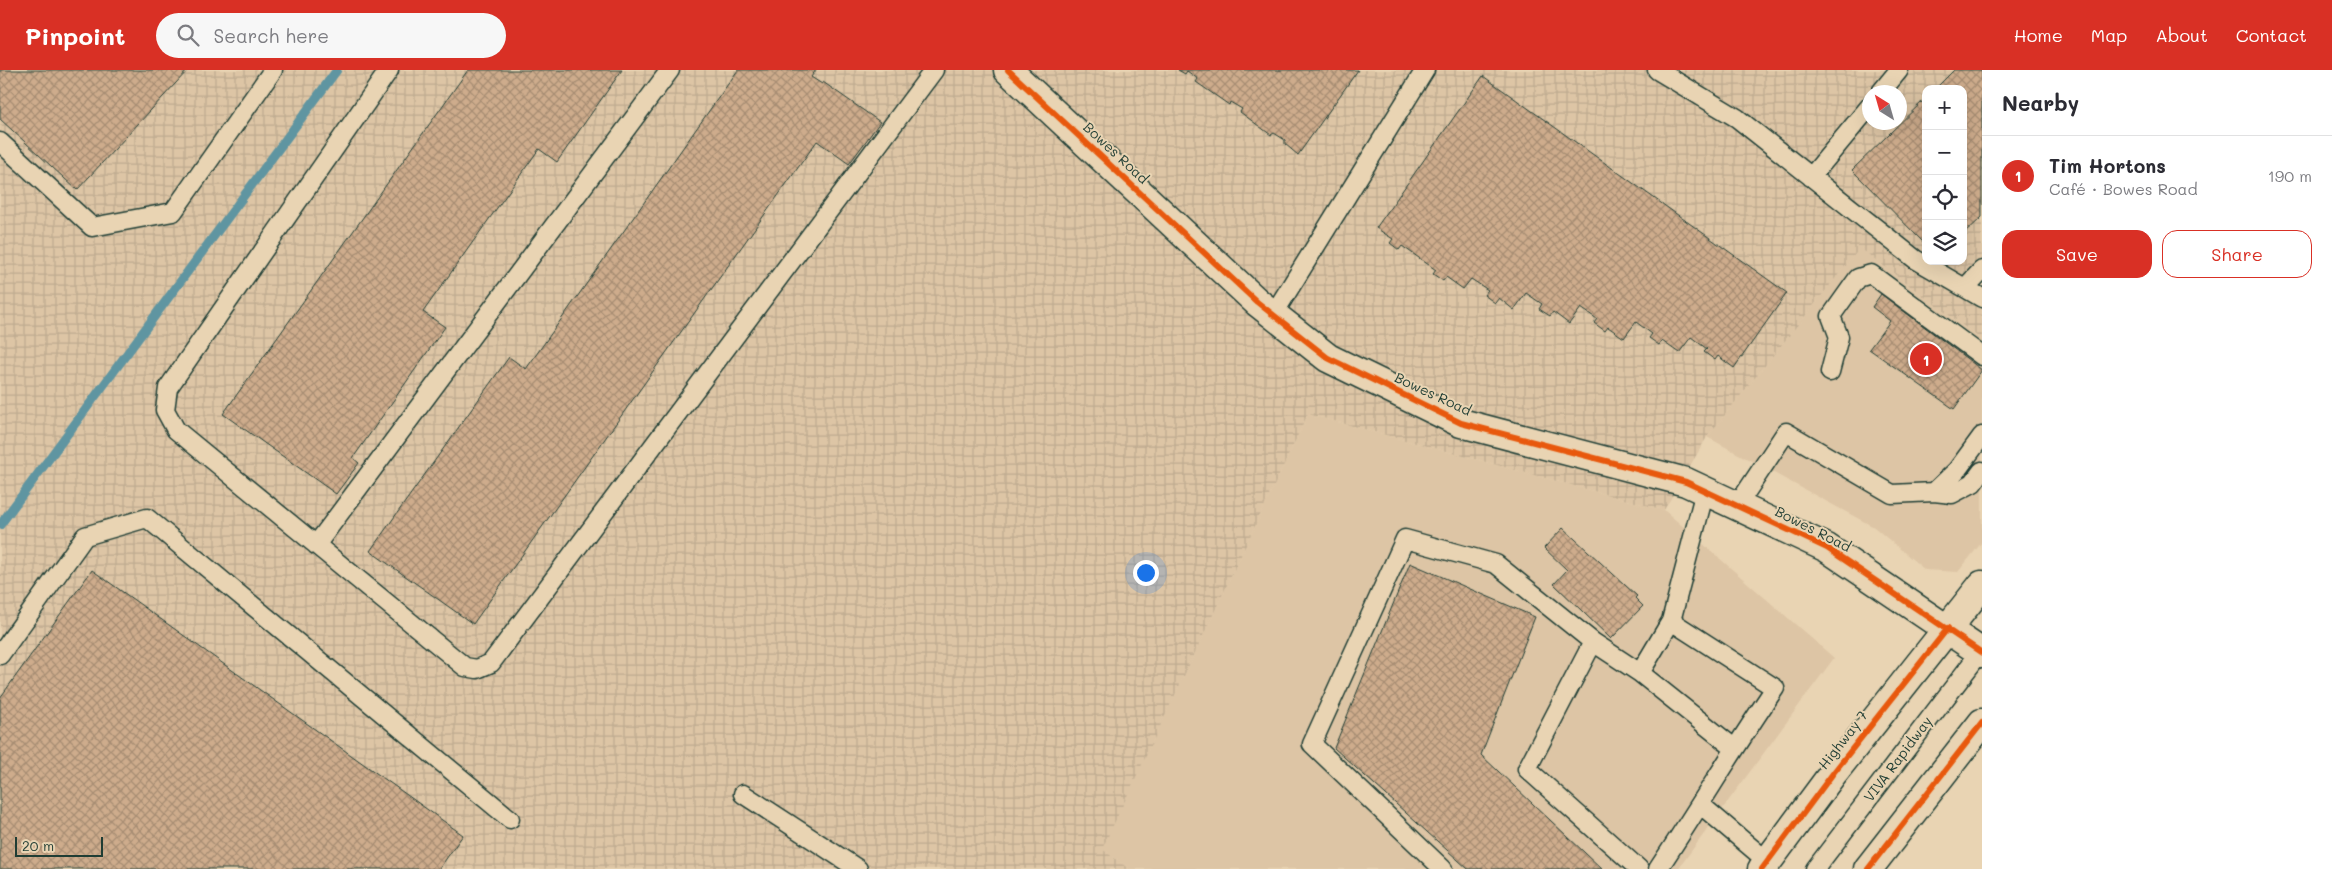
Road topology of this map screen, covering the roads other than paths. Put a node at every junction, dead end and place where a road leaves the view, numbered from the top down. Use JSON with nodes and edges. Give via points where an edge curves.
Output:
{"nodes":[{"id":1,"x":273,"y":70,"type":"edge"},
{"id":2,"x":389,"y":70,"type":"edge"},
{"id":3,"x":670,"y":70,"type":"edge"},
{"id":4,"x":934,"y":70,"type":"edge"},
{"id":5,"x":1425,"y":70,"type":"edge"},
{"id":6,"x":1657,"y":70,"type":"edge"},
{"id":7,"x":1899,"y":70,"type":"edge"},
{"id":8,"x":1021,"y":75,"type":"edge"},
{"id":9,"x":1887,"y":85,"type":"edge"},
{"id":10,"x":1862,"y":116,"type":"edge"},
{"id":11,"x":0,"y":142,"type":"edge"},
{"id":12,"x":1811,"y":177,"type":"junction"},
{"id":13,"x":1982,"y":270,"type":"edge"},
{"id":14,"x":1965,"y":288,"type":"junction"},
{"id":15,"x":1982,"y":298,"type":"edge"},
{"id":16,"x":1273,"y":315,"type":"junction"},
{"id":17,"x":1982,"y":356,"type":"edge"},
{"id":18,"x":1830,"y":372,"type":"dead end"},
{"id":19,"x":1982,"y":436,"type":"edge"},
{"id":20,"x":1982,"y":471,"type":"edge"},
{"id":21,"x":1705,"y":491,"type":"junction"},
{"id":22,"x":1934,"y":492,"type":"junction"},
{"id":23,"x":1737,"y":506,"type":"junction"},
{"id":24,"x":316,"y":545,"type":"junction"},
{"id":25,"x":1982,"y":585,"type":"edge"},
{"id":26,"x":1671,"y":621,"type":"junction"},
{"id":27,"x":1948,"y":628,"type":"junction"},
{"id":28,"x":1593,"y":642,"type":"junction"},
{"id":29,"x":1981,"y":651,"type":"edge"},
{"id":30,"x":0,"y":655,"type":"edge"},
{"id":31,"x":1640,"y":673,"type":"junction"},
{"id":32,"x":1982,"y":723,"type":"edge"},
{"id":33,"x":1734,"y":748,"type":"junction"},
{"id":34,"x":743,"y":794,"type":"dead end"},
{"id":35,"x":1701,"y":805,"type":"junction"},
{"id":36,"x":510,"y":819,"type":"dead end"},
{"id":37,"x":1764,"y":865,"type":"edge"},
{"id":38,"x":858,"y":869,"type":"edge"},
{"id":39,"x":1443,"y":869,"type":"edge"},
{"id":40,"x":1639,"y":869,"type":"edge"},
{"id":41,"x":1658,"y":869,"type":"edge"},
{"id":42,"x":1815,"y":869,"type":"edge"},
{"id":43,"x":1868,"y":869,"type":"edge"}],
"edges":[{"from":1,"to":11,"type":"lane","via":[[173,212],[92,227]]},
{"from":2,"to":24,"type":"lane","via":[[168,388],[165,410],[176,430]]},
{"from":3,"to":24,"type":"lane"},
{"from":4,"to":24,"type":"lane","via":[[491,663],[478,669],[465,667]]},
{"from":5,"to":16,"type":"lane"},
{"from":6,"to":12,"type":"lane","via":[[1737,118]]},
{"from":7,"to":9,"type":"lane"},
{"from":8,"to":16,"type":"street","name":"Bowes Road"},
{"from":10,"to":12,"type":"lane"},
{"from":12,"to":14,"type":"lane","via":[[1915,259]]},
{"from":13,"to":14,"type":"lane"},
{"from":14,"to":15,"type":"lane"},
{"from":16,"to":21,"type":"street","name":"Bowes Road","via":[[1328,358],[1461,423],[1686,482]]},
{"from":17,"to":18,"type":"lane","via":[[1871,274],[1858,278],[1831,316],[1839,337]]},
{"from":19,"to":22,"type":"lane","via":[[1957,470]]},
{"from":20,"to":22,"type":"lane","via":[[1973,483],[1952,494]]},
{"from":21,"to":23,"type":"street","name":"Bowes Road"},
{"from":21,"to":26,"type":"lane"},
{"from":22,"to":23,"type":"lane","via":[[1892,494],[1786,432]]},
{"from":23,"to":27,"type":"street","name":"Bowes Road","via":[[1828,548]]},
{"from":25,"to":27,"type":"street","name":"Highway 7"},
{"from":26,"to":31,"type":"lane"},
{"from":26,"to":33,"type":"lane","via":[[1775,688]]},
{"from":27,"to":29,"type":"street","name":"Bowes Road"},
{"from":27,"to":37,"type":"street","name":"Highway 7"},
{"from":28,"to":31,"type":"lane"},
{"from":28,"to":39,"type":"lane","via":[[1496,564],[1405,539],[1312,744]]},
{"from":28,"to":40,"type":"lane","via":[[1528,769]]},
{"from":29,"to":42,"type":"lane","name":"VIVA Rapidway"},
{"from":30,"to":36,"type":"lane","via":[[85,536],[147,518]]},
{"from":31,"to":33,"type":"lane"},
{"from":32,"to":43,"type":"street"},
{"from":33,"to":35,"type":"lane"},
{"from":34,"to":38,"type":"lane"},
{"from":35,"to":37,"type":"lane"},
{"from":35,"to":41,"type":"lane"}]}
